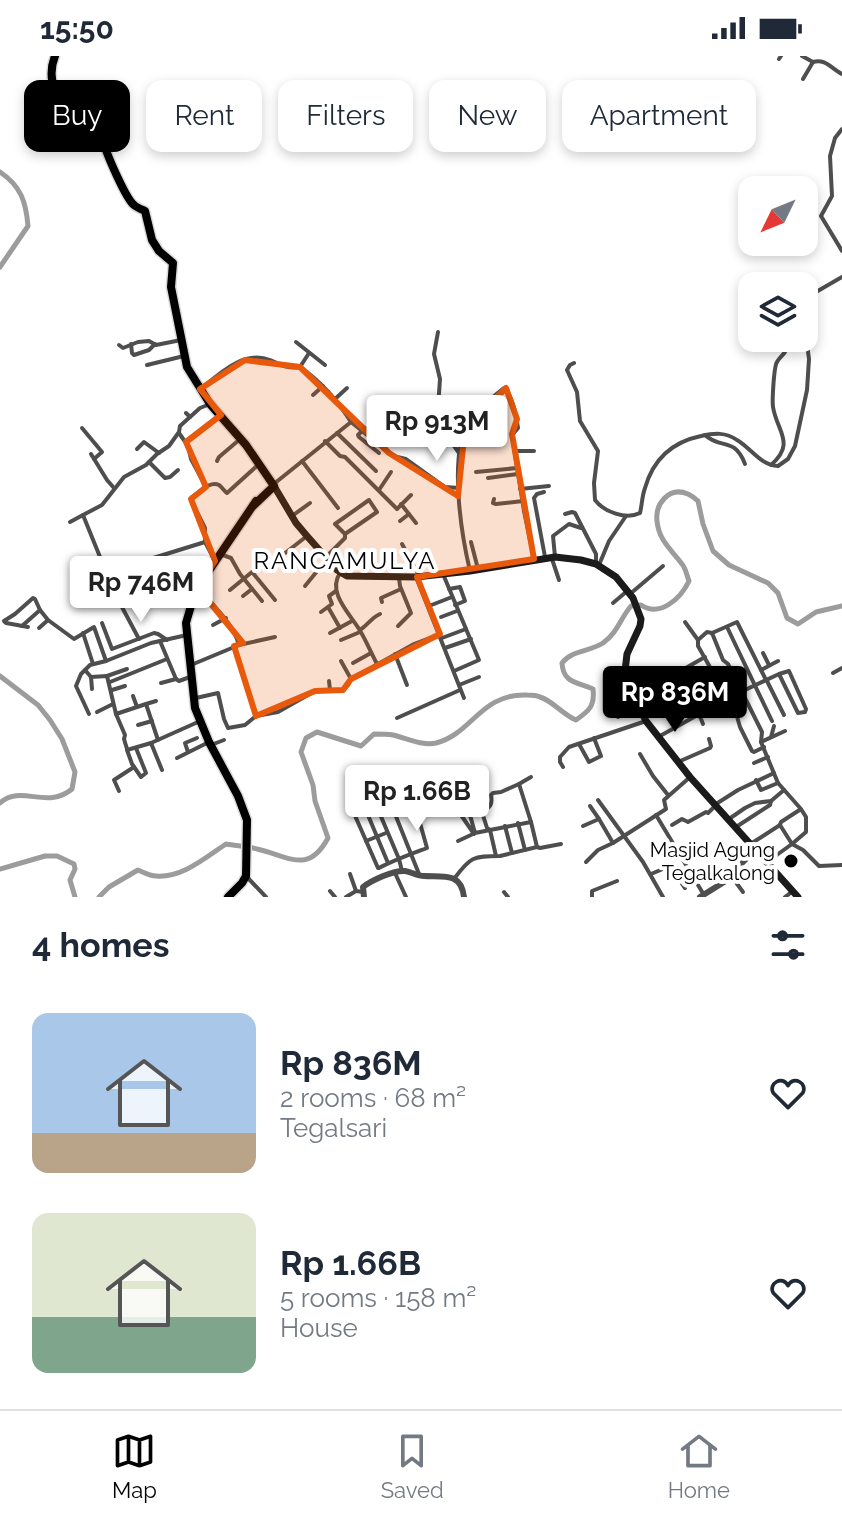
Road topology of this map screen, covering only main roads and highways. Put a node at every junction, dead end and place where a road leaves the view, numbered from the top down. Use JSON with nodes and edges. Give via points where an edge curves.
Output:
{"nodes":[{"id":1,"x":55,"y":56,"type":"edge"},
{"id":2,"x":274,"y":484,"type":"junction"},
{"id":3,"x":795,"y":894,"type":"edge"},
{"id":4,"x":228,"y":897,"type":"edge"}],
"edges":[{"from":1,"to":2,"type":"main road","via":[[53,85],[63,108],[78,119],[99,116],[105,146],[125,192],[145,211],[152,240],[173,263],[170,284],[187,367]]},
{"from":2,"to":3,"type":"main road","via":[[292,516],[340,573],[418,577],[550,557],[598,565],[616,577],[639,613],[641,623],[625,671],[646,721]]},
{"from":2,"to":4,"type":"main road","via":[[217,558],[187,619],[200,721],[238,796],[247,828],[242,883]]}]}
